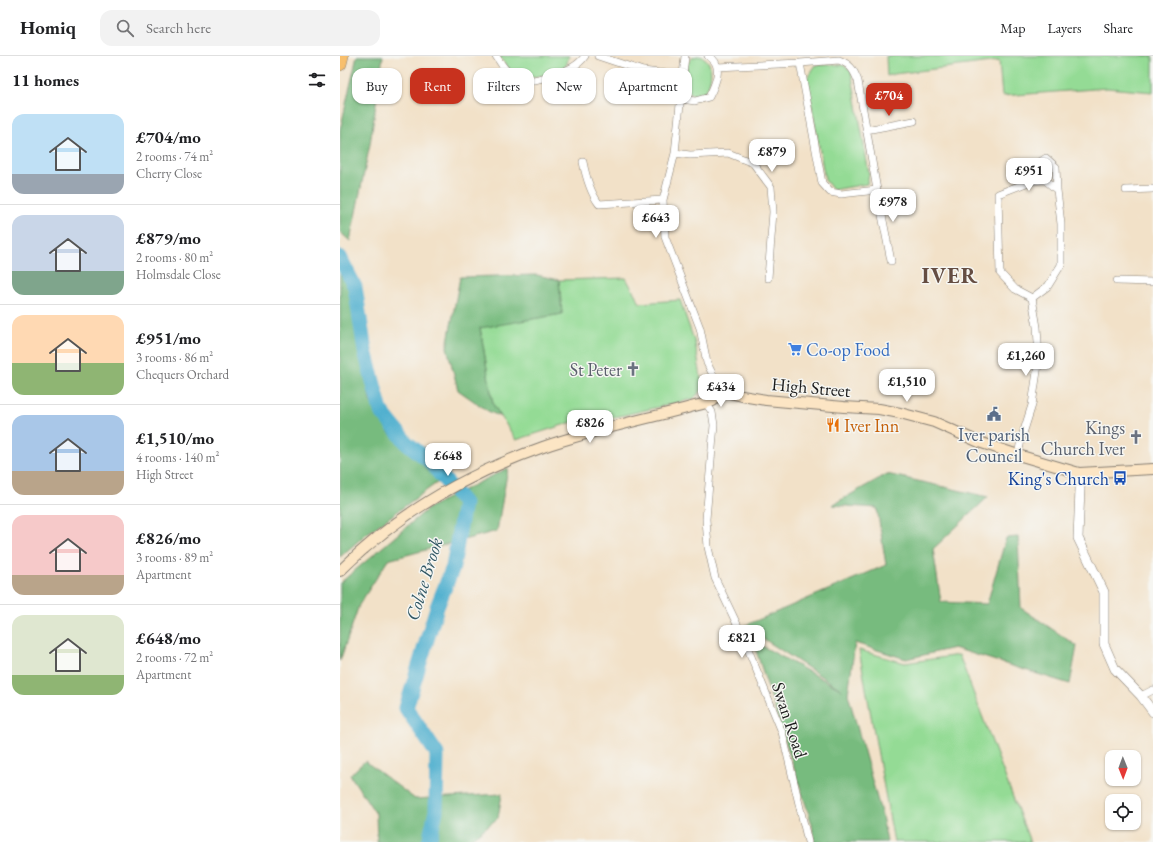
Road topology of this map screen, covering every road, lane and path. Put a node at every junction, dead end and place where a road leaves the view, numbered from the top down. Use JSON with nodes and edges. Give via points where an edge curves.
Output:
{"nodes":[{"id":1,"x":342,"y":56,"type":"edge"},
{"id":2,"x":496,"y":56,"type":"edge"},
{"id":3,"x":584,"y":56,"type":"edge"},
{"id":4,"x":598,"y":56,"type":"edge"},
{"id":5,"x":685,"y":56,"type":"edge"},
{"id":6,"x":708,"y":56,"type":"edge"},
{"id":7,"x":800,"y":63,"type":"junction"},
{"id":8,"x":340,"y":64,"type":"edge"},
{"id":9,"x":717,"y":67,"type":"junction"},
{"id":10,"x":634,"y":68,"type":"edge"},
{"id":11,"x":684,"y":68,"type":"edge"},
{"id":12,"x":692,"y":101,"type":"edge"},
{"id":13,"x":680,"y":104,"type":"edge"},
{"id":14,"x":914,"y":121,"type":"dead end"},
{"id":15,"x":866,"y":130,"type":"junction"},
{"id":16,"x":675,"y":153,"type":"junction"},
{"id":17,"x":583,"y":162,"type":"dead end"},
{"id":18,"x":1030,"y":182,"type":"junction"},
{"id":19,"x":1153,"y":189,"type":"edge"},
{"id":20,"x":877,"y":190,"type":"junction"},
{"id":21,"x":1057,"y":190,"type":"junction"},
{"id":22,"x":1126,"y":190,"type":"dead end"},
{"id":23,"x":663,"y":200,"type":"junction"},
{"id":24,"x":891,"y":260,"type":"dead end"},
{"id":25,"x":768,"y":278,"type":"dead end"},
{"id":26,"x":1116,"y":281,"type":"dead end"},
{"id":27,"x":1153,"y":282,"type":"edge"},
{"id":28,"x":1032,"y":298,"type":"junction"},
{"id":29,"x":721,"y":391,"type":"junction"},
{"id":30,"x":706,"y":403,"type":"junction"},
{"id":31,"x":1018,"y":455,"type":"junction"},
{"id":32,"x":1153,"y":470,"type":"edge"},
{"id":33,"x":1079,"y":473,"type":"junction"},
{"id":34,"x":340,"y":571,"type":"edge"},
{"id":35,"x":1153,"y":690,"type":"edge"},
{"id":36,"x":1141,"y":696,"type":"junction"},
{"id":37,"x":1153,"y":712,"type":"edge"},
{"id":38,"x":808,"y":842,"type":"edge"}],
"edges":[{"from":1,"to":8,"type":"highway"},
{"from":2,"to":3,"type":"street","via":[[502,67],[512,76],[532,81],[572,68]]},
{"from":4,"to":10,"type":"street"},
{"from":5,"to":11,"type":"street"},
{"from":6,"to":9,"type":"street"},
{"from":7,"to":9,"type":"street"},
{"from":7,"to":15,"type":"street","via":[[839,60],[854,70]]},
{"from":7,"to":20,"type":"street","via":[[822,183],[830,192],[841,194]]},
{"from":9,"to":12,"type":"street","via":[[717,79],[709,97]]},
{"from":13,"to":16,"type":"street"},
{"from":14,"to":15,"type":"street"},
{"from":15,"to":20,"type":"street"},
{"from":16,"to":23,"type":"street"},
{"from":16,"to":25,"type":"street","via":[[728,153],[753,163],[771,187],[773,212]]},
{"from":17,"to":23,"type":"street","via":[[585,175],[599,204]]},
{"from":18,"to":21,"type":"street","via":[[1045,180]]},
{"from":18,"to":21,"type":"street","via":[[1035,165],[1046,158],[1056,167]]},
{"from":18,"to":28,"type":"street","via":[[998,194],[1000,273],[1015,289]]},
{"from":19,"to":22,"type":"street"},
{"from":20,"to":24,"type":"street"},
{"from":21,"to":28,"type":"street","via":[[1061,224],[1060,264],[1048,286]]},
{"from":23,"to":29,"type":"street","via":[[665,237],[700,328],[707,363]]},
{"from":26,"to":27,"type":"street"},
{"from":28,"to":31,"type":"street","via":[[1039,358],[1032,405]]},
{"from":29,"to":30,"type":"main road","via":[[713,401]]},
{"from":29,"to":31,"type":"main road","name":"High Street","via":[[766,400],[900,413],[934,422]]},
{"from":30,"to":34,"type":"main road","via":[[584,434],[544,447],[471,477],[435,496],[382,533]]},
{"from":30,"to":38,"type":"street","name":"Swan Road","via":[[712,412],[714,425],[706,519],[708,547],[715,578],[743,637],[782,732]]},
{"from":31,"to":33,"type":"main road","name":"High Street"},
{"from":32,"to":33,"type":"main road","name":"High Street"},
{"from":33,"to":36,"type":"street","via":[[1078,538],[1104,592],[1104,644],[1115,669]]},
{"from":35,"to":36,"type":"street"},
{"from":36,"to":37,"type":"street"}]}
